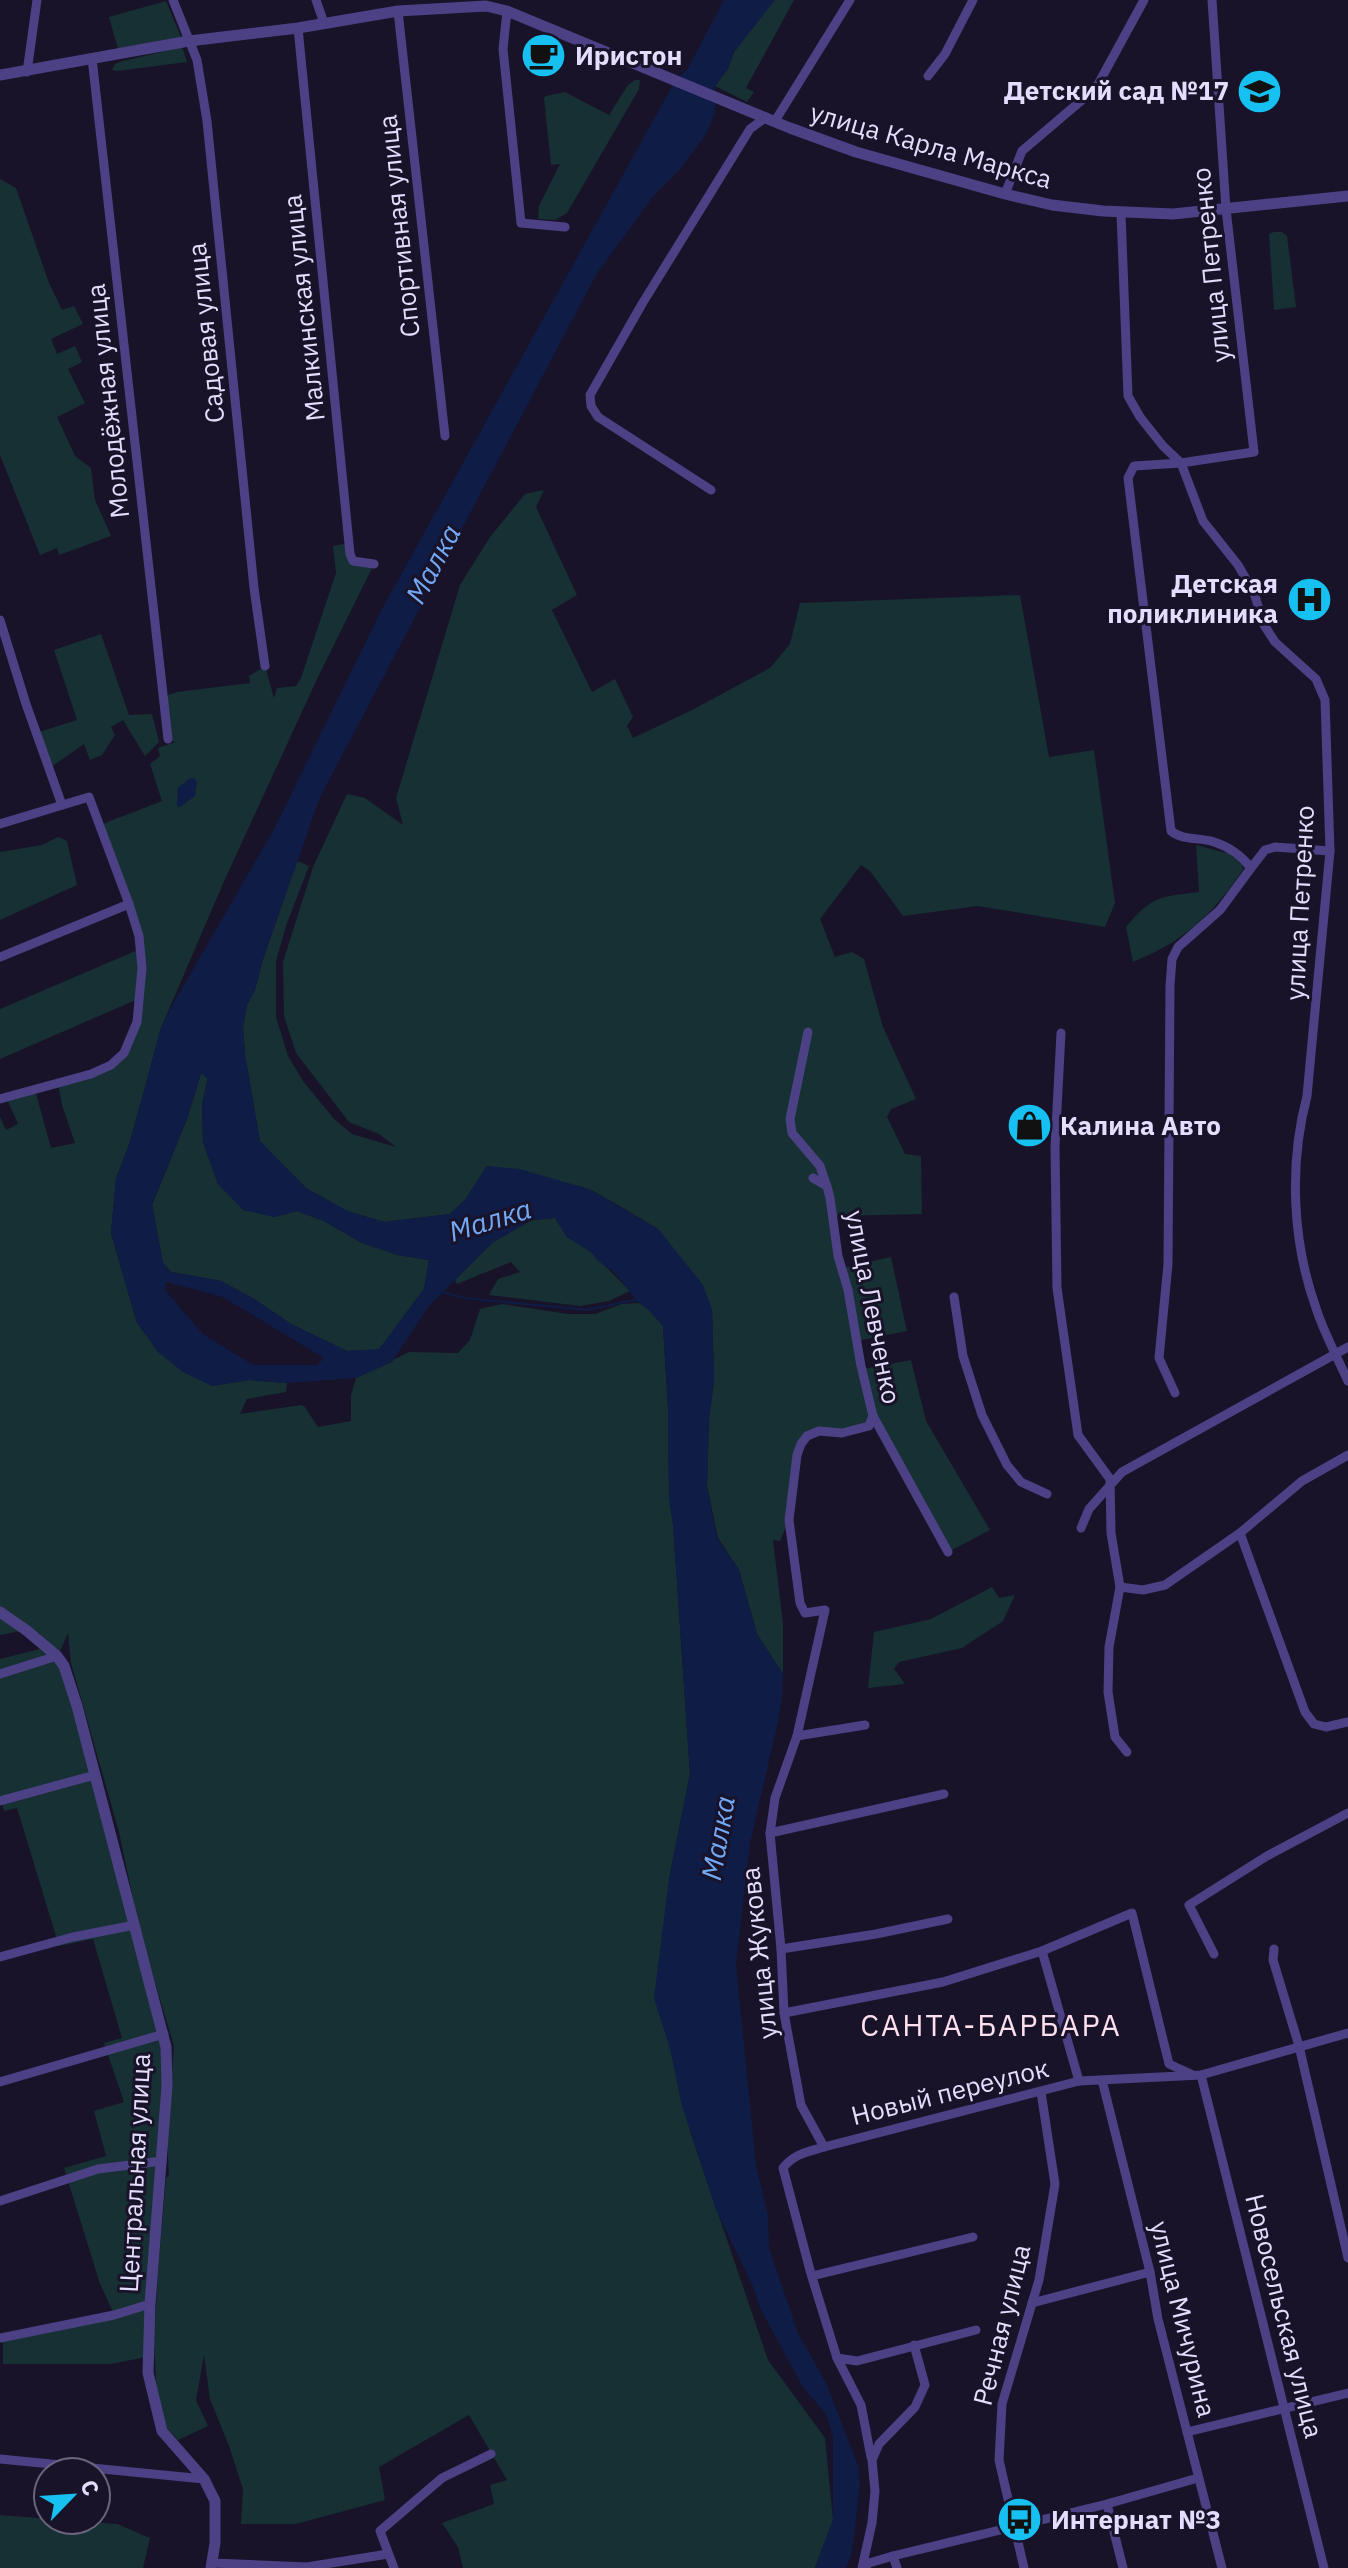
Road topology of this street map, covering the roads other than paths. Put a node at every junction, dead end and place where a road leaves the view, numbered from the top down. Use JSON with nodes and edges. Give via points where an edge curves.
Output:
{"nodes":[{"id":1,"x":37,"y":0,"type":"edge"},
{"id":2,"x":173,"y":0,"type":"edge"},
{"id":3,"x":316,"y":0,"type":"edge"},
{"id":4,"x":850,"y":0,"type":"edge"},
{"id":5,"x":973,"y":0,"type":"edge"},
{"id":6,"x":1144,"y":0,"type":"edge"},
{"id":7,"x":1212,"y":0,"type":"edge"},
{"id":8,"x":398,"y":11,"type":"junction"},
{"id":9,"x":507,"y":11,"type":"junction"},
{"id":10,"x":324,"y":23,"type":"junction"},
{"id":11,"x":298,"y":28,"type":"junction"},
{"id":12,"x":189,"y":41,"type":"junction"},
{"id":13,"x":92,"y":58,"type":"junction"},
{"id":14,"x":27,"y":72,"type":"junction"},
{"id":15,"x":0,"y":75,"type":"edge"},
{"id":16,"x":928,"y":76,"type":"dead end"},
{"id":17,"x":771,"y":119,"type":"junction"},
{"id":18,"x":1005,"y":194,"type":"junction"},
{"id":19,"x":1348,"y":196,"type":"edge"},
{"id":20,"x":1226,"y":209,"type":"junction"},
{"id":21,"x":1121,"y":213,"type":"junction"},
{"id":22,"x":565,"y":227,"type":"dead end"},
{"id":23,"x":445,"y":436,"type":"dead end"},
{"id":24,"x":1181,"y":463,"type":"junction"},
{"id":25,"x":711,"y":490,"type":"dead end"},
{"id":26,"x":374,"y":564,"type":"dead end"},
{"id":27,"x":0,"y":620,"type":"edge"},
{"id":28,"x":265,"y":666,"type":"dead end"},
{"id":29,"x":168,"y":739,"type":"dead end"},
{"id":30,"x":62,"y":805,"type":"junction"},
{"id":31,"x":0,"y":824,"type":"edge"},
{"id":32,"x":1330,"y":851,"type":"junction"},
{"id":33,"x":1251,"y":868,"type":"junction"},
{"id":34,"x":129,"y":904,"type":"junction"},
{"id":35,"x":0,"y":957,"type":"edge"},
{"id":36,"x":808,"y":1032,"type":"dead end"},
{"id":37,"x":1061,"y":1033,"type":"dead end"},
{"id":38,"x":0,"y":1099,"type":"edge"},
{"id":39,"x":813,"y":1178,"type":"dead end"},
{"id":40,"x":827,"y":1186,"type":"junction"},
{"id":41,"x":954,"y":1297,"type":"dead end"},
{"id":42,"x":1348,"y":1347,"type":"edge"},
{"id":43,"x":1335,"y":1353,"type":"junction"},
{"id":44,"x":1348,"y":1381,"type":"edge"},
{"id":45,"x":1175,"y":1393,"type":"dead end"},
{"id":46,"x":873,"y":1416,"type":"junction"},
{"id":47,"x":1348,"y":1455,"type":"edge"},
{"id":48,"x":1110,"y":1484,"type":"junction"},
{"id":49,"x":1047,"y":1494,"type":"dead end"},
{"id":50,"x":1081,"y":1528,"type":"dead end"},
{"id":51,"x":1240,"y":1533,"type":"junction"},
{"id":52,"x":948,"y":1552,"type":"dead end"},
{"id":53,"x":1120,"y":1587,"type":"junction"},
{"id":54,"x":825,"y":1610,"type":"joint"},
{"id":55,"x":0,"y":1612,"type":"edge"},
{"id":56,"x":57,"y":1656,"type":"junction"},
{"id":57,"x":0,"y":1674,"type":"edge"},
{"id":58,"x":1348,"y":1722,"type":"edge"},
{"id":59,"x":865,"y":1725,"type":"dead end"},
{"id":60,"x":797,"y":1736,"type":"junction"},
{"id":61,"x":1127,"y":1752,"type":"dead end"},
{"id":62,"x":95,"y":1775,"type":"junction"},
{"id":63,"x":944,"y":1794,"type":"dead end"},
{"id":64,"x":0,"y":1801,"type":"edge"},
{"id":65,"x":1348,"y":1813,"type":"edge"},
{"id":66,"x":770,"y":1833,"type":"junction"},
{"id":67,"x":948,"y":1919,"type":"dead end"},
{"id":68,"x":135,"y":1925,"type":"junction"},
{"id":69,"x":781,"y":1949,"type":"junction"},
{"id":70,"x":1274,"y":1949,"type":"dead end"},
{"id":71,"x":1042,"y":1951,"type":"junction"},
{"id":72,"x":1214,"y":1954,"type":"dead end"},
{"id":73,"x":0,"y":1957,"type":"edge"},
{"id":74,"x":784,"y":2013,"type":"junction"},
{"id":75,"x":1348,"y":2033,"type":"edge"},
{"id":76,"x":164,"y":2034,"type":"junction"},
{"id":77,"x":1299,"y":2046,"type":"junction"},
{"id":78,"x":1198,"y":2075,"type":"junction"},
{"id":79,"x":1102,"y":2080,"type":"junction"},
{"id":80,"x":1079,"y":2081,"type":"junction"},
{"id":81,"x":0,"y":2082,"type":"edge"},
{"id":82,"x":1041,"y":2092,"type":"junction"},
{"id":83,"x":824,"y":2147,"type":"junction"},
{"id":84,"x":162,"y":2161,"type":"junction"},
{"id":85,"x":0,"y":2201,"type":"edge"},
{"id":86,"x":973,"y":2237,"type":"dead end"},
{"id":87,"x":1348,"y":2258,"type":"edge"},
{"id":88,"x":1150,"y":2272,"type":"junction"},
{"id":89,"x":812,"y":2276,"type":"junction"},
{"id":90,"x":1032,"y":2303,"type":"junction"},
{"id":91,"x":150,"y":2304,"type":"junction"},
{"id":92,"x":976,"y":2330,"type":"dead end"},
{"id":93,"x":0,"y":2338,"type":"edge"},
{"id":94,"x":914,"y":2345,"type":"junction"},
{"id":95,"x":837,"y":2358,"type":"junction"},
{"id":96,"x":1348,"y":2393,"type":"edge"},
{"id":97,"x":1285,"y":2409,"type":"junction"},
{"id":98,"x":1187,"y":2432,"type":"junction"},
{"id":99,"x":491,"y":2454,"type":"dead end"},
{"id":100,"x":0,"y":2459,"type":"edge"},
{"id":101,"x":872,"y":2460,"type":"junction"},
{"id":102,"x":1198,"y":2478,"type":"junction"},
{"id":103,"x":204,"y":2479,"type":"junction"},
{"id":104,"x":1107,"y":2504,"type":"junction"},
{"id":105,"x":1014,"y":2527,"type":"junction"},
{"id":106,"x":388,"y":2554,"type":"junction"},
{"id":107,"x":893,"y":2556,"type":"junction"},
{"id":108,"x":212,"y":2566,"type":"edge"},
{"id":109,"x":865,"y":2566,"type":"edge"},
{"id":110,"x":394,"y":2568,"type":"edge"},
{"id":111,"x":897,"y":2568,"type":"edge"},
{"id":112,"x":1024,"y":2568,"type":"edge"},
{"id":113,"x":1123,"y":2568,"type":"edge"},
{"id":114,"x":1222,"y":2568,"type":"edge"},
{"id":115,"x":1324,"y":2568,"type":"edge"}],
"edges":[{"from":1,"to":14,"type":"street"},
{"from":2,"to":12,"type":"street","name":"Садовая улица"},
{"from":3,"to":10,"type":"street"},
{"from":4,"to":17,"type":"street"},
{"from":5,"to":16,"type":"street"},
{"from":6,"to":18,"type":"street","via":[[1096,88],[1022,151]]},
{"from":7,"to":20,"type":"street","name":"улица Петренко"},
{"from":8,"to":9,"type":"street","name":"улица Карла Маркса","via":[[476,6]]},
{"from":8,"to":10,"type":"street","name":"улица Карла Маркса"},
{"from":8,"to":23,"type":"street","name":"Спортивная улица"},
{"from":9,"to":17,"type":"street","name":"улица Карла Маркса"},
{"from":9,"to":22,"type":"street","via":[[503,49],[521,223]]},
{"from":10,"to":11,"type":"street","name":"улица Карла Маркса"},
{"from":11,"to":12,"type":"street","name":"улица Карла Маркса"},
{"from":11,"to":26,"type":"street","name":"Малкинская улица","via":[[350,554],[353,561]]},
{"from":12,"to":13,"type":"street","name":"улица Карла Маркса"},
{"from":12,"to":28,"type":"street","name":"Садовая улица","via":[[207,121]]},
{"from":13,"to":14,"type":"street","name":"улица Карла Маркса"},
{"from":13,"to":29,"type":"street","name":"Молодёжная улица"},
{"from":14,"to":15,"type":"street","name":"улица Карла Маркса"},
{"from":17,"to":18,"type":"street","name":"улица Карла Маркса","via":[[856,152]]},
{"from":17,"to":25,"type":"street","via":[[750,129],[590,395],[598,417]]},
{"from":18,"to":21,"type":"street","name":"улица Карла Маркса"},
{"from":19,"to":20,"type":"street","name":"улица Карла Маркса"},
{"from":20,"to":21,"type":"street","name":"улица Карла Маркса"},
{"from":20,"to":24,"type":"street","name":"улица Петренко","via":[[1254,452]]},
{"from":21,"to":24,"type":"street","via":[[1128,396]]},
{"from":24,"to":32,"type":"street","name":"улица Петренко","via":[[1203,521],[1238,565],[1264,625],[1316,679],[1325,700]]},
{"from":24,"to":33,"type":"street","name":"улица Петренко","via":[[1134,466],[1128,478],[1171,831],[1178,837],[1213,841],[1239,854]]},
{"from":27,"to":30,"type":"street"},
{"from":30,"to":31,"type":"street"},
{"from":30,"to":34,"type":"street","via":[[89,797]]},
{"from":32,"to":33,"type":"street","via":[[1275,847],[1265,850]]},
{"from":32,"to":43,"type":"street","name":"улица Петренко","via":[[1307,1096],[1299,1125],[1297,1212],[1315,1308]]},
{"from":33,"to":45,"type":"street","via":[[1220,910],[1178,947],[1172,959],[1168,1264],[1159,1358]]},
{"from":34,"to":35,"type":"street"},
{"from":34,"to":38,"type":"street","via":[[142,968],[137,1022],[124,1053],[91,1074]]},
{"from":36,"to":40,"type":"street","via":[[790,1119],[792,1133],[820,1166]]},
{"from":37,"to":48,"type":"street","via":[[1055,1147],[1057,1288],[1078,1435],[1109,1474]]},
{"from":39,"to":40,"type":"street","name":"улица Левченко"},
{"from":40,"to":46,"type":"street","name":"улица Левченко"},
{"from":41,"to":49,"type":"street","via":[[963,1356],[982,1415],[1007,1465],[1021,1482]]},
{"from":42,"to":43,"type":"street"},
{"from":43,"to":44,"type":"street","name":"улица Петренко"},
{"from":43,"to":48,"type":"street","via":[[1122,1472]]},
{"from":46,"to":52,"type":"street"},
{"from":46,"to":54,"type":"street","name":"улица Левченко","via":[[869,1426],[807,1436],[797,1455],[789,1520],[800,1603],[805,1613]]},
{"from":47,"to":51,"type":"street","via":[[1302,1481]]},
{"from":48,"to":50,"type":"street"},
{"from":48,"to":53,"type":"street"},
{"from":51,"to":53,"type":"street","via":[[1165,1585],[1143,1590]]},
{"from":51,"to":58,"type":"street","via":[[1305,1712],[1314,1724],[1326,1727]]},
{"from":53,"to":61,"type":"street","via":[[1109,1647],[1108,1692],[1115,1737]]},
{"from":54,"to":60,"type":"street","name":"улица Жукова"},
{"from":55,"to":56,"type":"street","name":"Центральная улица"},
{"from":56,"to":57,"type":"street"},
{"from":56,"to":62,"type":"street","name":"Центральная улица"},
{"from":59,"to":60,"type":"street"},
{"from":60,"to":66,"type":"street","name":"улица Жукова","via":[[775,1798]]},
{"from":62,"to":64,"type":"street"},
{"from":62,"to":68,"type":"street","name":"Центральная улица"},
{"from":63,"to":66,"type":"street"},
{"from":65,"to":72,"type":"street","via":[[1189,1905]]},
{"from":66,"to":69,"type":"street","name":"улица Жукова"},
{"from":67,"to":69,"type":"street"},
{"from":68,"to":73,"type":"street"},
{"from":68,"to":76,"type":"street","name":"Центральная улица"},
{"from":69,"to":74,"type":"street","name":"улица Жукова"},
{"from":70,"to":77,"type":"street"},
{"from":71,"to":74,"type":"street","via":[[943,1982]]},
{"from":71,"to":78,"type":"street","via":[[1132,1913],[1169,2064]]},
{"from":71,"to":80,"type":"street"},
{"from":74,"to":83,"type":"street","name":"улица Жукова","via":[[801,2105]]},
{"from":75,"to":77,"type":"street","name":"Новый переулок"},
{"from":76,"to":81,"type":"street"},
{"from":76,"to":84,"type":"street","name":"Центральная улица","via":[[168,2060]]},
{"from":77,"to":78,"type":"street","name":"Новый переулок"},
{"from":77,"to":87,"type":"street"},
{"from":78,"to":79,"type":"street","name":"Новый переулок"},
{"from":78,"to":97,"type":"street","name":"Новосельская улица"},
{"from":79,"to":80,"type":"street","name":"Новый переулок"},
{"from":79,"to":88,"type":"street","name":"улица Мичурина"},
{"from":80,"to":82,"type":"street","name":"Новый переулок"},
{"from":82,"to":83,"type":"street","name":"Новый переулок"},
{"from":82,"to":90,"type":"street","name":"Речная улица","via":[[1055,2184]]},
{"from":83,"to":89,"type":"street","name":"Новый переулок","via":[[798,2154],[783,2168]]},
{"from":84,"to":85,"type":"street","via":[[98,2169]]},
{"from":84,"to":91,"type":"street","name":"Центральная улица"},
{"from":86,"to":89,"type":"street"},
{"from":88,"to":90,"type":"street"},
{"from":88,"to":98,"type":"street","name":"улица Мичурина"},
{"from":89,"to":95,"type":"street"},
{"from":90,"to":105,"type":"street","name":"Речная улица","via":[[1002,2404],[999,2460]]},
{"from":91,"to":93,"type":"street"},
{"from":91,"to":103,"type":"street","name":"Центральная улица","via":[[148,2373],[159,2424]]},
{"from":92,"to":94,"type":"street"},
{"from":94,"to":95,"type":"street","via":[[857,2361]]},
{"from":94,"to":101,"type":"street","via":[[925,2385],[915,2407],[879,2444]]},
{"from":95,"to":101,"type":"street","via":[[861,2405]]},
{"from":96,"to":97,"type":"street"},
{"from":97,"to":98,"type":"street"},
{"from":97,"to":115,"type":"street","name":"Новосельская улица"},
{"from":98,"to":102,"type":"street","name":"улица Мичурина"},
{"from":99,"to":106,"type":"street","via":[[442,2478],[380,2531]]},
{"from":100,"to":103,"type":"street"},
{"from":101,"to":109,"type":"street","via":[[875,2491]]},
{"from":102,"to":104,"type":"street"},
{"from":102,"to":114,"type":"street","name":"улица Мичурина"},
{"from":103,"to":108,"type":"street","name":"Центральная улица","via":[[215,2501]]},
{"from":104,"to":105,"type":"street"},
{"from":104,"to":113,"type":"street"},
{"from":105,"to":107,"type":"street"},
{"from":105,"to":112,"type":"street","name":"Речная улица"},
{"from":106,"to":108,"type":"street","via":[[307,2567]]},
{"from":106,"to":110,"type":"street"},
{"from":107,"to":109,"type":"street"},
{"from":107,"to":111,"type":"street"}]}
